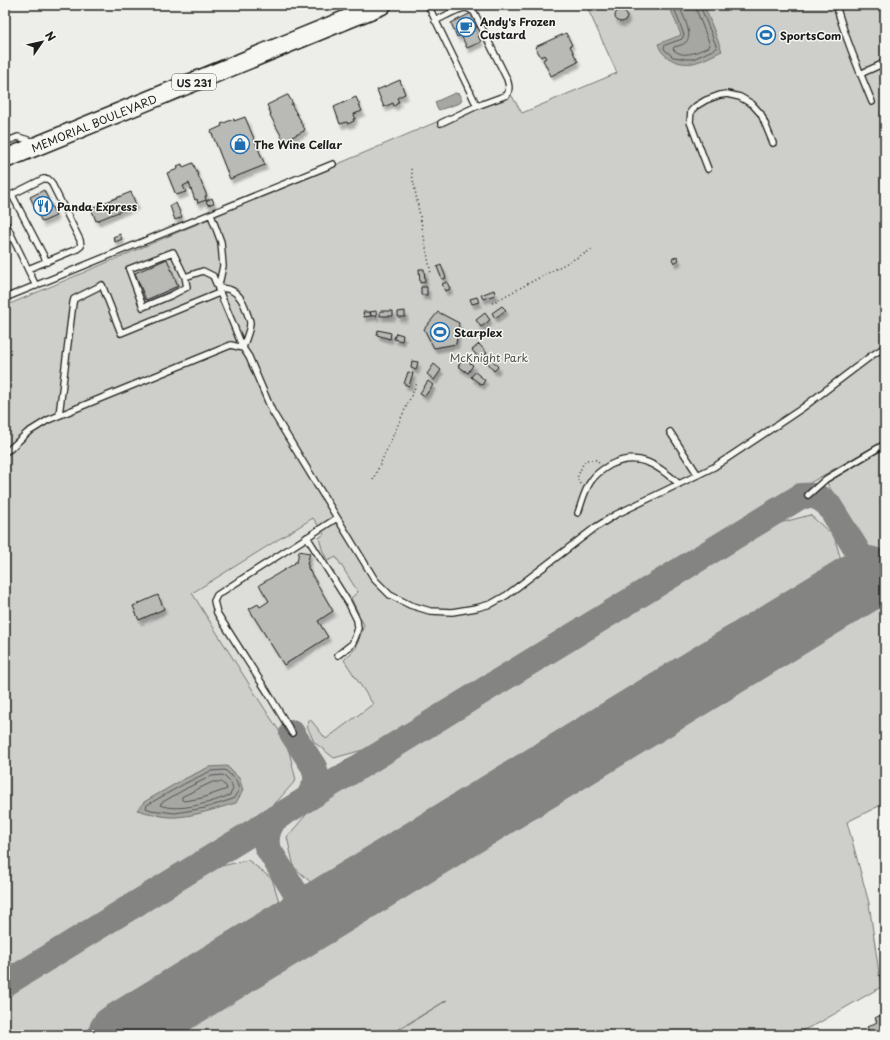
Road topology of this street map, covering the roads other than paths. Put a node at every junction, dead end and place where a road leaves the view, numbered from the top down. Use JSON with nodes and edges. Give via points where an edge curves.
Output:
{"nodes":[{"id":1,"x":428,"y":5,"type":"edge"},
{"id":2,"x":836,"y":5,"type":"edge"},
{"id":3,"x":376,"y":6,"type":"edge"},
{"id":4,"x":435,"y":20,"type":"junction"},
{"id":5,"x":885,"y":61,"type":"edge"},
{"id":6,"x":860,"y":74,"type":"junction"},
{"id":7,"x":872,"y":102,"type":"dead end"},
{"id":8,"x":477,"y":106,"type":"junction"},
{"id":9,"x":441,"y":123,"type":"dead end"},
{"id":10,"x":5,"y":142,"type":"edge"},
{"id":11,"x":773,"y":143,"type":"dead end"},
{"id":12,"x":40,"y":144,"type":"junction"},
{"id":13,"x":5,"y":158,"type":"edge"},
{"id":14,"x":333,"y":164,"type":"dead end"},
{"id":15,"x":708,"y":170,"type":"dead end"},
{"id":16,"x":12,"y":195,"type":"junction"},
{"id":17,"x":5,"y":198,"type":"edge"},
{"id":18,"x":211,"y":215,"type":"junction"},
{"id":19,"x":5,"y":222,"type":"edge"},
{"id":20,"x":47,"y":262,"type":"junction"},
{"id":21,"x":28,"y":269,"type":"junction"},
{"id":22,"x":185,"y":277,"type":"junction"},
{"id":23,"x":36,"y":286,"type":"junction"},
{"id":24,"x":219,"y":291,"type":"junction"},
{"id":25,"x":5,"y":298,"type":"edge"},
{"id":26,"x":885,"y":347,"type":"edge"},
{"id":27,"x":243,"y":348,"type":"junction"},
{"id":28,"x":59,"y":415,"type":"junction"},
{"id":29,"x":670,"y":432,"type":"dead end"},
{"id":30,"x":885,"y":444,"type":"edge"},
{"id":31,"x":5,"y":452,"type":"edge"},
{"id":32,"x":698,"y":475,"type":"junction"},
{"id":33,"x":678,"y":484,"type":"junction"},
{"id":34,"x":808,"y":495,"type":"dead end"},
{"id":35,"x":578,"y":513,"type":"dead end"},
{"id":36,"x":337,"y":518,"type":"junction"},
{"id":37,"x":307,"y":537,"type":"junction"},
{"id":38,"x":338,"y":655,"type":"dead end"},
{"id":39,"x":292,"y":733,"type":"dead end"}],
"edges":[{"from":1,"to":4,"type":"lane"},
{"from":2,"to":6,"type":"lane"},
{"from":3,"to":12,"type":"main road","name":"MEMORIAL BOULEVARD","number":"US 231"},
{"from":4,"to":8,"type":"lane"},
{"from":4,"to":8,"type":"lane","via":[[466,8],[474,12],[507,79],[510,87],[507,95]]},
{"from":5,"to":6,"type":"lane"},
{"from":6,"to":7,"type":"lane"},
{"from":8,"to":9,"type":"lane"},
{"from":10,"to":12,"type":"lane","via":[[18,137]]},
{"from":11,"to":15,"type":"lane","via":[[761,114],[752,104],[740,97],[727,94],[706,100],[691,111],[690,122]]},
{"from":12,"to":13,"type":"main road","name":"MEMORIAL BOULEVARD","number":"US 231"},
{"from":14,"to":18,"type":"lane"},
{"from":16,"to":17,"type":"lane"},
{"from":16,"to":20,"type":"lane"},
{"from":16,"to":20,"type":"lane","via":[[43,179],[51,182],[81,246]]},
{"from":18,"to":23,"type":"lane"},
{"from":18,"to":24,"type":"lane","via":[[221,242],[223,266]]},
{"from":19,"to":21,"type":"lane"},
{"from":20,"to":21,"type":"lane"},
{"from":21,"to":23,"type":"lane"},
{"from":22,"to":22,"type":"lane","via":[[187,287],[143,307],[128,269],[173,252]]},
{"from":22,"to":24,"type":"lane","via":[[203,271],[213,276]]},
{"from":23,"to":25,"type":"lane"},
{"from":24,"to":27,"type":"lane"},
{"from":24,"to":27,"type":"lane","via":[[224,288],[233,292],[241,298],[246,307],[250,322]]},
{"from":24,"to":28,"type":"lane","via":[[121,333],[102,285],[74,299]]},
{"from":26,"to":32,"type":"lane","via":[[801,409]]},
{"from":27,"to":28,"type":"lane","via":[[232,345]]},
{"from":27,"to":36,"type":"lane","via":[[272,411]]},
{"from":28,"to":31,"type":"lane","via":[[27,433]]},
{"from":29,"to":32,"type":"lane"},
{"from":30,"to":34,"type":"lane","via":[[826,479]]},
{"from":32,"to":33,"type":"lane"},
{"from":33,"to":35,"type":"lane","via":[[666,472],[653,465],[634,459],[619,461],[605,468],[591,480]]},
{"from":33,"to":36,"type":"lane","via":[[596,527],[507,596],[491,604],[452,612],[430,611],[390,595],[375,580]]},
{"from":36,"to":37,"type":"lane"},
{"from":37,"to":38,"type":"lane","via":[[357,620],[358,628],[352,644]]},
{"from":37,"to":39,"type":"lane","via":[[217,595],[214,601],[217,613]]}]}
